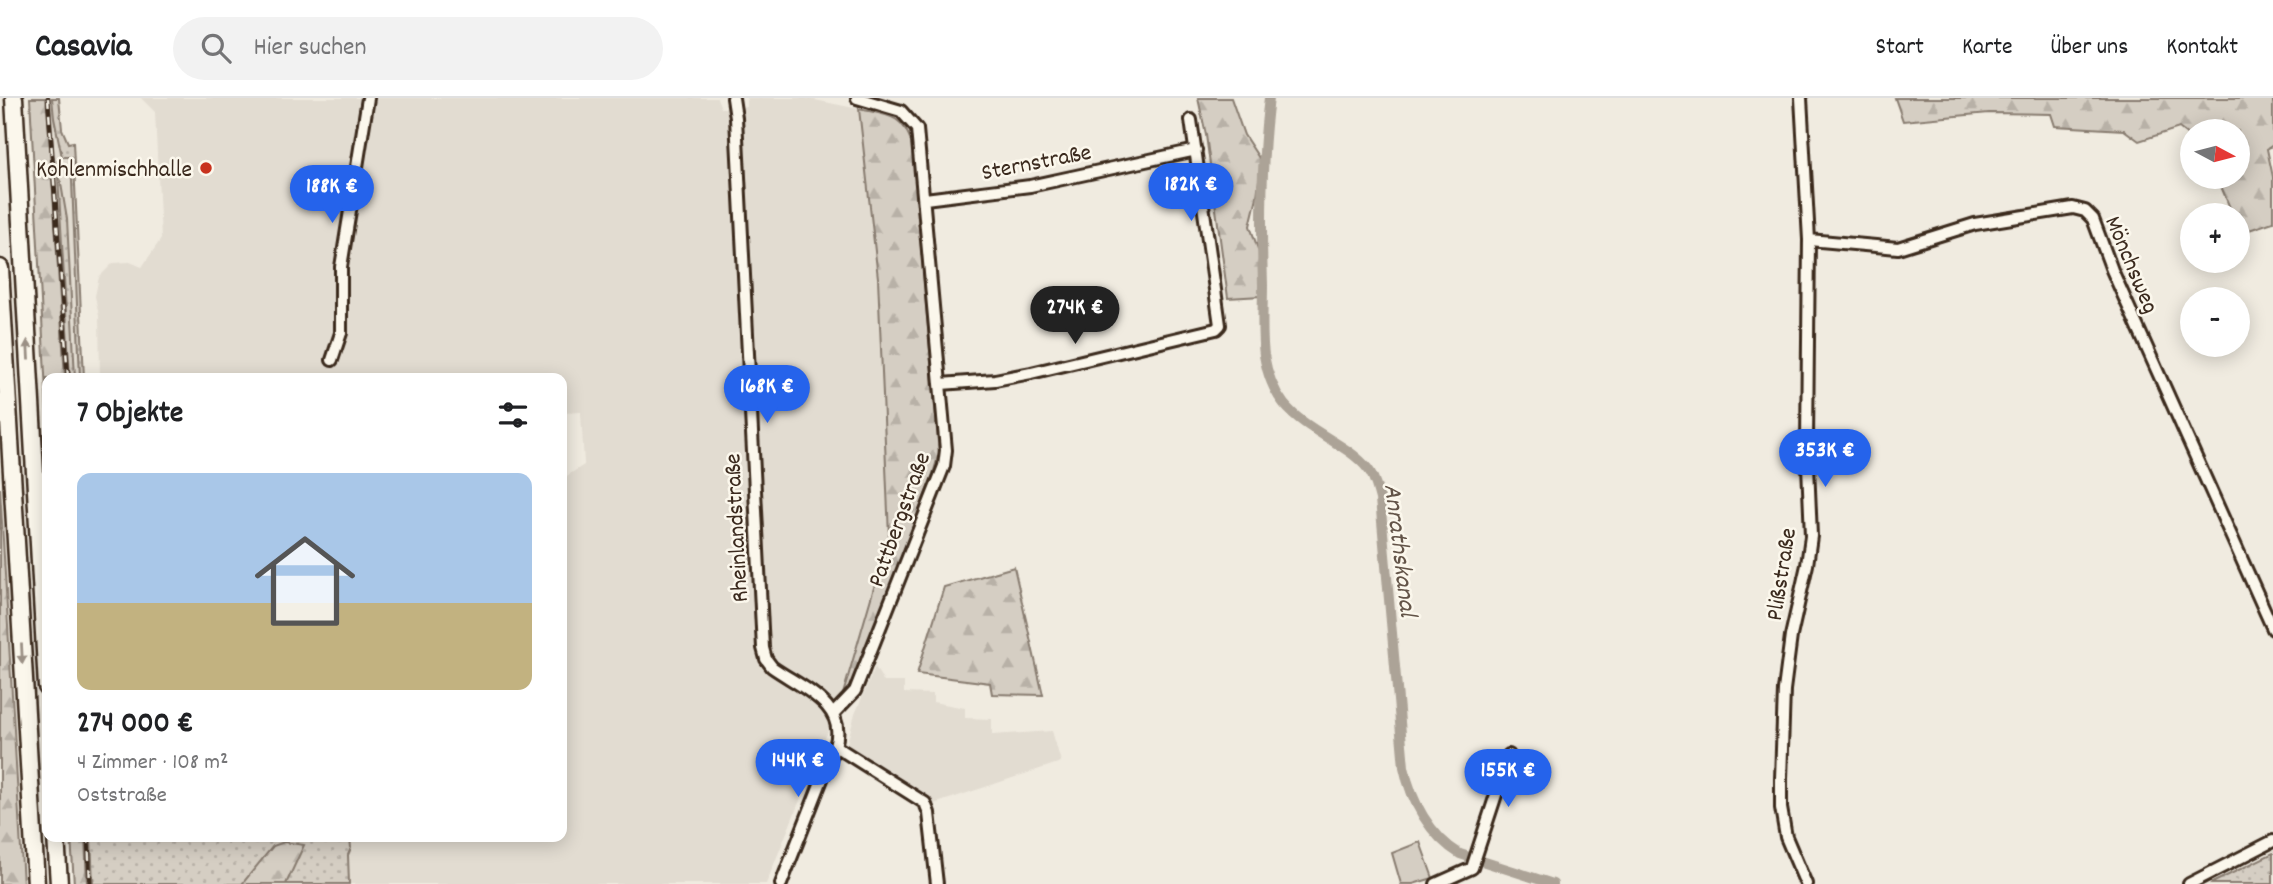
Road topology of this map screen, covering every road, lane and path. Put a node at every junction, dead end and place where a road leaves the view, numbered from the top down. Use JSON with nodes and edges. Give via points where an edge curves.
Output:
{"nodes":[{"id":1,"x":14,"y":98,"type":"edge"},
{"id":2,"x":368,"y":98,"type":"edge"},
{"id":3,"x":733,"y":98,"type":"edge"},
{"id":4,"x":857,"y":98,"type":"edge"},
{"id":5,"x":1801,"y":98,"type":"edge"},
{"id":6,"x":1191,"y":120,"type":"dead end"},
{"id":7,"x":1196,"y":150,"type":"junction"},
{"id":8,"x":925,"y":199,"type":"junction"},
{"id":9,"x":1810,"y":240,"type":"junction"},
{"id":10,"x":0,"y":268,"type":"edge"},
{"id":11,"x":332,"y":360,"type":"dead end"},
{"id":12,"x":941,"y":384,"type":"junction"},
{"id":13,"x":42,"y":598,"type":"edge"},
{"id":14,"x":2273,"y":629,"type":"edge"},
{"id":15,"x":834,"y":713,"type":"junction"},
{"id":16,"x":835,"y":746,"type":"junction"},
{"id":17,"x":1509,"y":755,"type":"dead end"},
{"id":18,"x":2273,"y":841,"type":"edge"},
{"id":19,"x":56,"y":842,"type":"edge"},
{"id":20,"x":36,"y":884,"type":"edge"},
{"id":21,"x":59,"y":884,"type":"edge"},
{"id":22,"x":781,"y":884,"type":"edge"},
{"id":23,"x":937,"y":884,"type":"edge"},
{"id":24,"x":1436,"y":884,"type":"edge"},
{"id":25,"x":1806,"y":884,"type":"edge"},
{"id":26,"x":2189,"y":884,"type":"edge"}],
"edges":[{"from":13,"to":1,"type":"highway","one_way":true},
{"from":2,"to":11,"type":"street","via":[[341,267],[341,332]]},
{"from":3,"to":15,"type":"street","name":"Rheinlandstraße","via":[[763,648],[772,667]]},
{"from":4,"to":8,"type":"street","name":"Pattbergstraße","via":[[890,106],[911,120],[919,138]]},
{"from":5,"to":9,"type":"street","name":"Plißstraße"},
{"from":6,"to":7,"type":"street"},
{"from":7,"to":8,"type":"street","name":"Sternstraße","via":[[1030,186]]},
{"from":7,"to":12,"type":"street","via":[[1220,325],[1216,329],[1031,373]]},
{"from":8,"to":12,"type":"street","name":"Pattbergstraße"},
{"from":9,"to":14,"type":"street","name":"Mönchsweg","via":[[1898,247],[1975,224],[2073,208],[2085,211],[2093,219]]},
{"from":9,"to":25,"type":"street","name":"Plißstraße","via":[[1807,442],[1811,536],[1789,649],[1781,779],[1786,837]]},
{"from":10,"to":20,"type":"highway","one_way":true},
{"from":12,"to":15,"type":"street","name":"Pattbergstraße","via":[[943,466],[855,691]]},
{"from":15,"to":16,"type":"street","via":[[839,725]]},
{"from":16,"to":22,"type":"street"},
{"from":16,"to":23,"type":"street","via":[[925,803]]},
{"from":17,"to":24,"type":"street","via":[[1474,864]]},
{"from":18,"to":26,"type":"street"},
{"from":19,"to":21,"type":"highway"}]}
